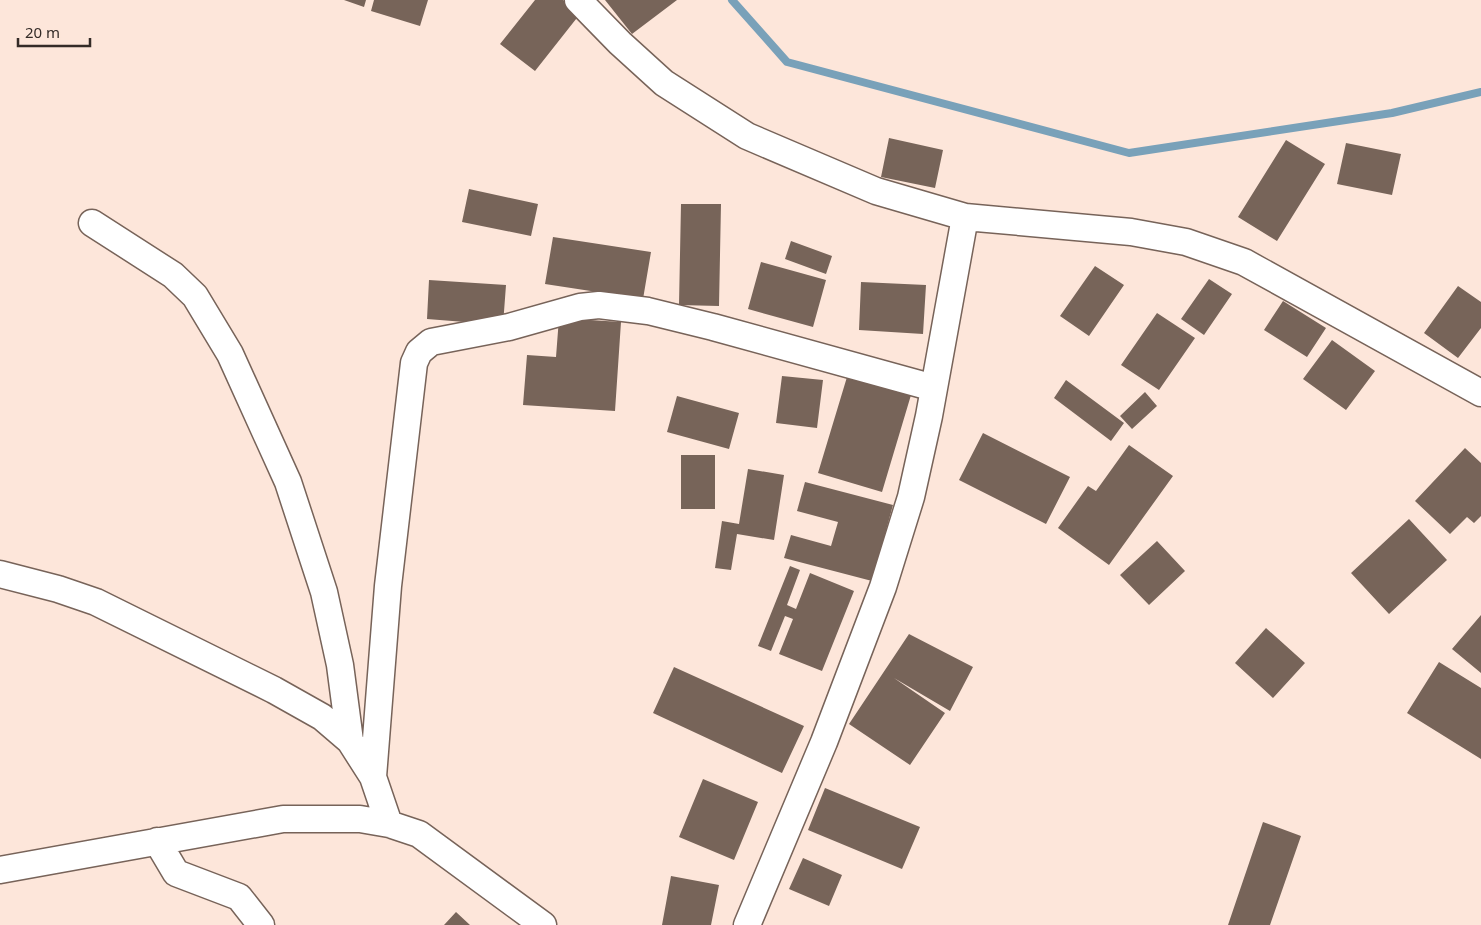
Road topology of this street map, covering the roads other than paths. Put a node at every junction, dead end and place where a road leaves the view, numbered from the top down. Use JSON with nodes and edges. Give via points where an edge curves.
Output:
{"nodes":[{"id":1,"x":578,"y":0,"type":"edge"},
{"id":2,"x":965,"y":218,"type":"junction"},
{"id":3,"x":92,"y":223,"type":"dead end"},
{"id":4,"x":934,"y":388,"type":"junction"},
{"id":5,"x":1481,"y":394,"type":"edge"},
{"id":6,"x":0,"y":574,"type":"edge"},
{"id":7,"x":350,"y":741,"type":"junction"},
{"id":8,"x":373,"y":777,"type":"junction"},
{"id":9,"x":389,"y":824,"type":"junction"},
{"id":10,"x":157,"y":841,"type":"junction"},
{"id":11,"x":0,"y":870,"type":"edge"},
{"id":12,"x":261,"y":925,"type":"edge"},
{"id":13,"x":543,"y":925,"type":"edge"},
{"id":14,"x":747,"y":925,"type":"edge"}],
"edges":[{"from":1,"to":2,"type":"street","via":[[664,83],[747,136],[876,191]]},
{"from":2,"to":4,"type":"street"},
{"from":2,"to":5,"type":"street","via":[[1131,232],[1186,242],[1244,262]]},
{"from":3,"to":7,"type":"street","via":[[173,275],[195,296],[230,354],[288,482],[324,592],[340,665]]},
{"from":4,"to":8,"type":"street","via":[[648,311],[599,305],[431,342],[419,352],[414,363],[388,586]]},
{"from":4,"to":14,"type":"street","via":[[911,497],[883,587],[824,742]]},
{"from":6,"to":7,"type":"street","via":[[96,602],[274,690],[322,717]]},
{"from":7,"to":8,"type":"street"},
{"from":8,"to":9,"type":"street"},
{"from":9,"to":10,"type":"street","via":[[360,819],[283,819]]},
{"from":9,"to":13,"type":"street","via":[[419,834]]},
{"from":10,"to":11,"type":"street"},
{"from":10,"to":12,"type":"street","via":[[176,873],[239,897]]}]}
